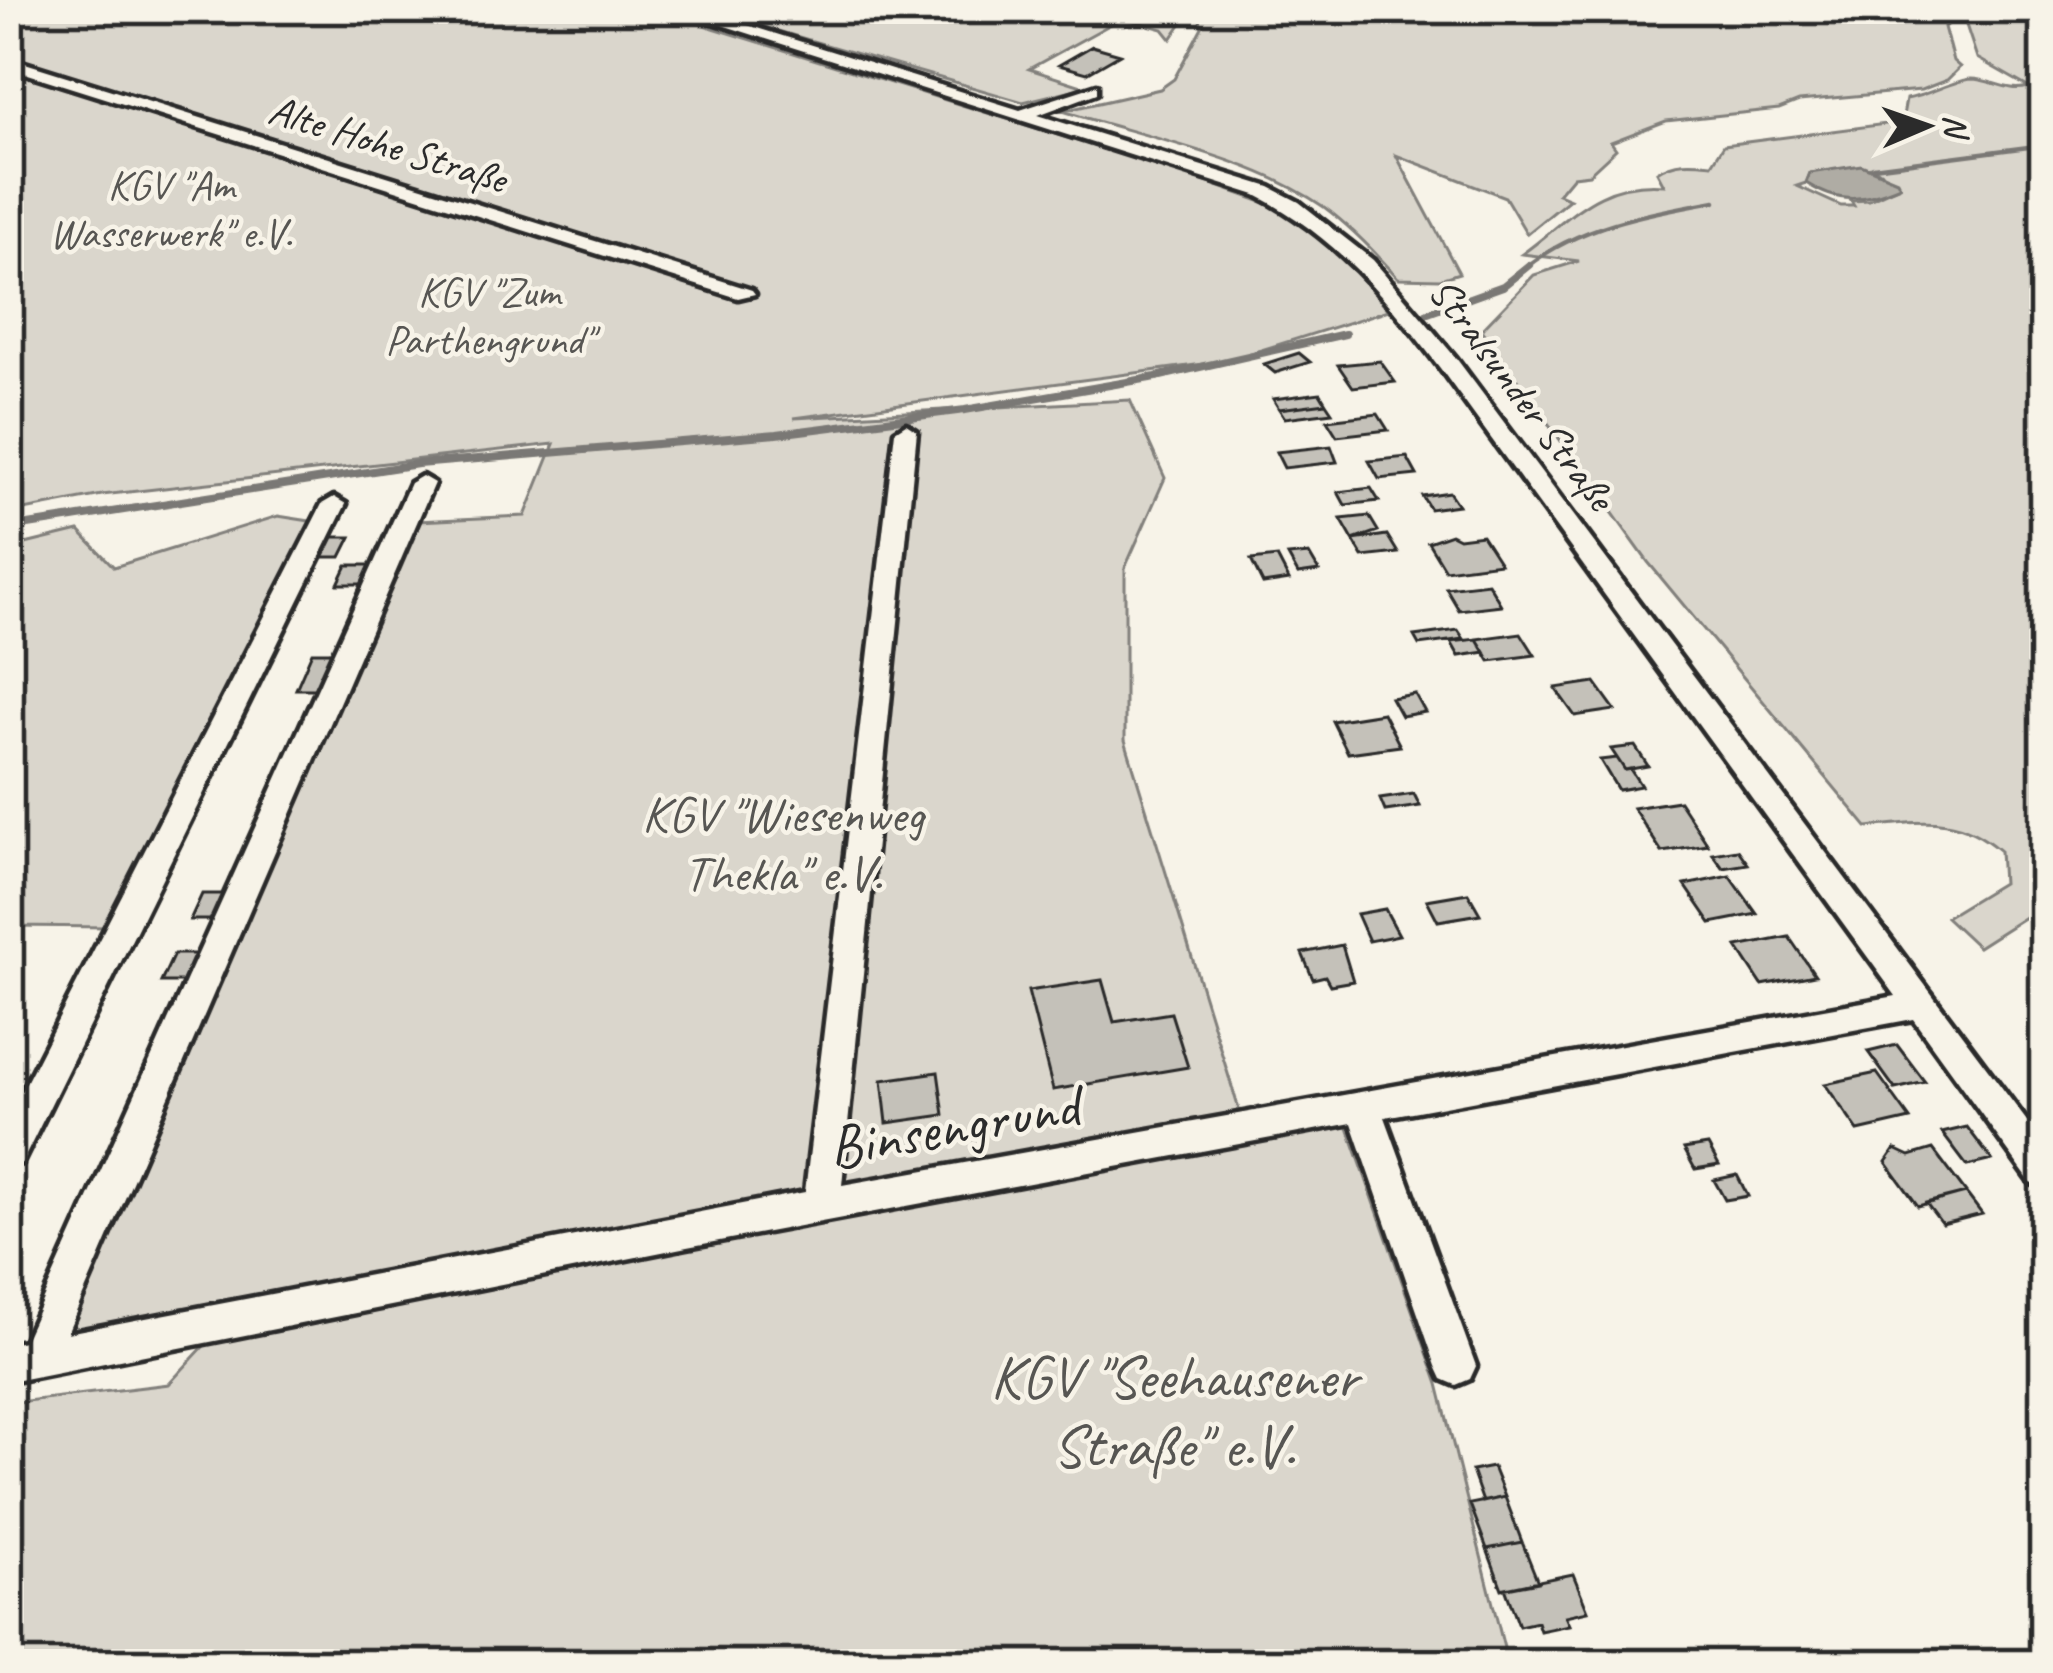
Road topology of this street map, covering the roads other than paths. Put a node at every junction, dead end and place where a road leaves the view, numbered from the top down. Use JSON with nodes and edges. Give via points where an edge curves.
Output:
{"nodes":[{"id":1,"x":680,"y":9,"type":"edge"},
{"id":2,"x":9,"y":63,"type":"edge"},
{"id":3,"x":1090,"y":89,"type":"dead end"},
{"id":4,"x":1022,"y":116,"type":"junction"},
{"id":5,"x":745,"y":294,"type":"dead end"},
{"id":6,"x":906,"y":431,"type":"dead end"},
{"id":7,"x":422,"y":483,"type":"dead end"},
{"id":8,"x":334,"y":504,"type":"dead end"},
{"id":9,"x":1918,"y":1005,"type":"junction"},
{"id":10,"x":1363,"y":1106,"type":"junction"},
{"id":11,"x":9,"y":1152,"type":"edge"},
{"id":12,"x":2044,"y":1172,"type":"edge"},
{"id":13,"x":821,"y":1207,"type":"junction"},
{"id":14,"x":23,"y":1361,"type":"edge"},
{"id":15,"x":1456,"y":1366,"type":"dead end"}],
"edges":[{"from":1,"to":4,"type":"street","name":"Stralsunder Straße"},
{"from":2,"to":5,"type":"street","name":"Alte Hohe Straße"},
{"from":3,"to":4,"type":"street"},
{"from":4,"to":9,"type":"street","name":"Stralsunder Straße","via":[[1263,190],[1326,225],[1364,258]]},
{"from":6,"to":13,"type":"street"},
{"from":7,"to":14,"type":"street"},
{"from":8,"to":11,"type":"street"},
{"from":9,"to":10,"type":"street","name":"Binsengrund"},
{"from":9,"to":12,"type":"street","name":"Stralsunder Straße"},
{"from":10,"to":13,"type":"street","name":"Binsengrund"},
{"from":10,"to":15,"type":"street"},
{"from":13,"to":14,"type":"street","name":"Binsengrund"}]}
